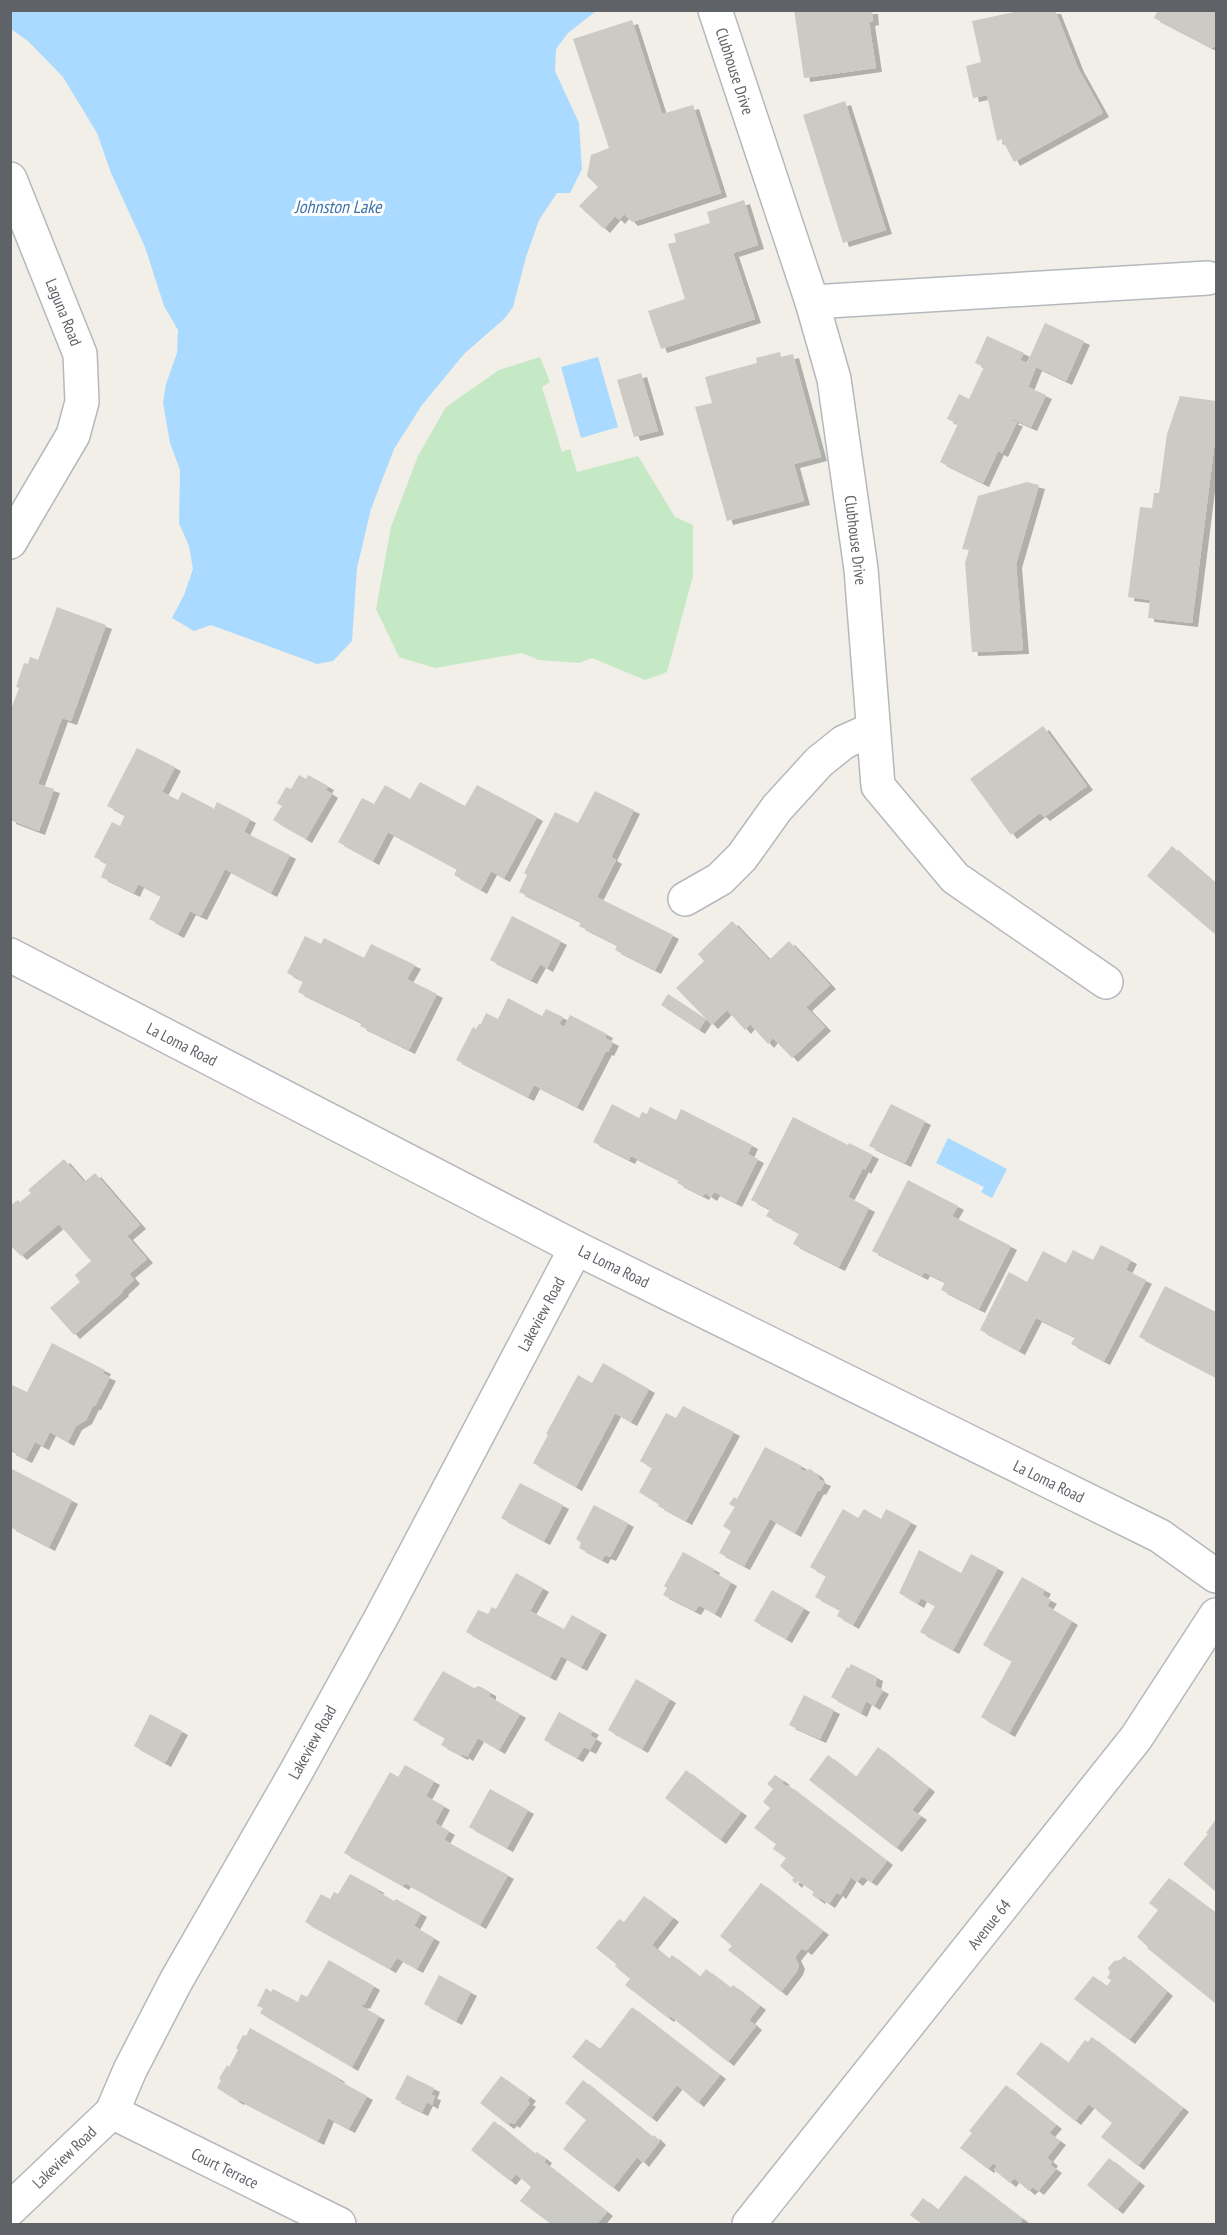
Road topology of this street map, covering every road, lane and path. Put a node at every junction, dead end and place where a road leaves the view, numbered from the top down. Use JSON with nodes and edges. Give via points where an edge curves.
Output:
{"nodes":[{"id":1,"x":715,"y":10,"type":"edge"},
{"id":2,"x":10,"y":179,"type":"edge"},
{"id":3,"x":1208,"y":278,"type":"dead end"},
{"id":4,"x":812,"y":302,"type":"junction"},
{"id":5,"x":10,"y":542,"type":"edge"},
{"id":6,"x":873,"y":729,"type":"junction"},
{"id":7,"x":685,"y":899,"type":"dead end"},
{"id":8,"x":10,"y":955,"type":"edge"},
{"id":9,"x":1107,"y":982,"type":"dead end"},
{"id":10,"x":576,"y":1248,"type":"junction"},
{"id":11,"x":1216,"y":1576,"type":"edge"},
{"id":12,"x":1216,"y":1615,"type":"edge"},
{"id":13,"x":111,"y":2112,"type":"junction"},
{"id":14,"x":10,"y":2209,"type":"edge"},
{"id":15,"x":339,"y":2224,"type":"edge"},
{"id":16,"x":749,"y":2224,"type":"edge"}],
"edges":[{"from":1,"to":4,"type":"street","name":"Clubhouse Drive"},
{"from":2,"to":5,"type":"street","name":"Laguna Road","via":[[80,354],[82,402],[73,435]]},
{"from":3,"to":4,"type":"street"},
{"from":4,"to":6,"type":"street","name":"Clubhouse Drive","via":[[834,379],[861,569]]},
{"from":6,"to":7,"type":"street","via":[[843,742],[819,762],[727,872]]},
{"from":6,"to":9,"type":"street","name":"Clubhouse Drive","via":[[878,786],[955,878]]},
{"from":8,"to":10,"type":"street","name":"La Loma Road"},
{"from":10,"to":11,"type":"street","name":"La Loma Road","via":[[1160,1536]]},
{"from":10,"to":13,"type":"street","name":"Lakeview Road","via":[[382,1616],[176,1981]]},
{"from":12,"to":16,"type":"street","name":"Avenue 64","via":[[1136,1738]]},
{"from":13,"to":14,"type":"street","name":"Lakeview Road"},
{"from":13,"to":15,"type":"street","name":"Court Terrace"}]}
